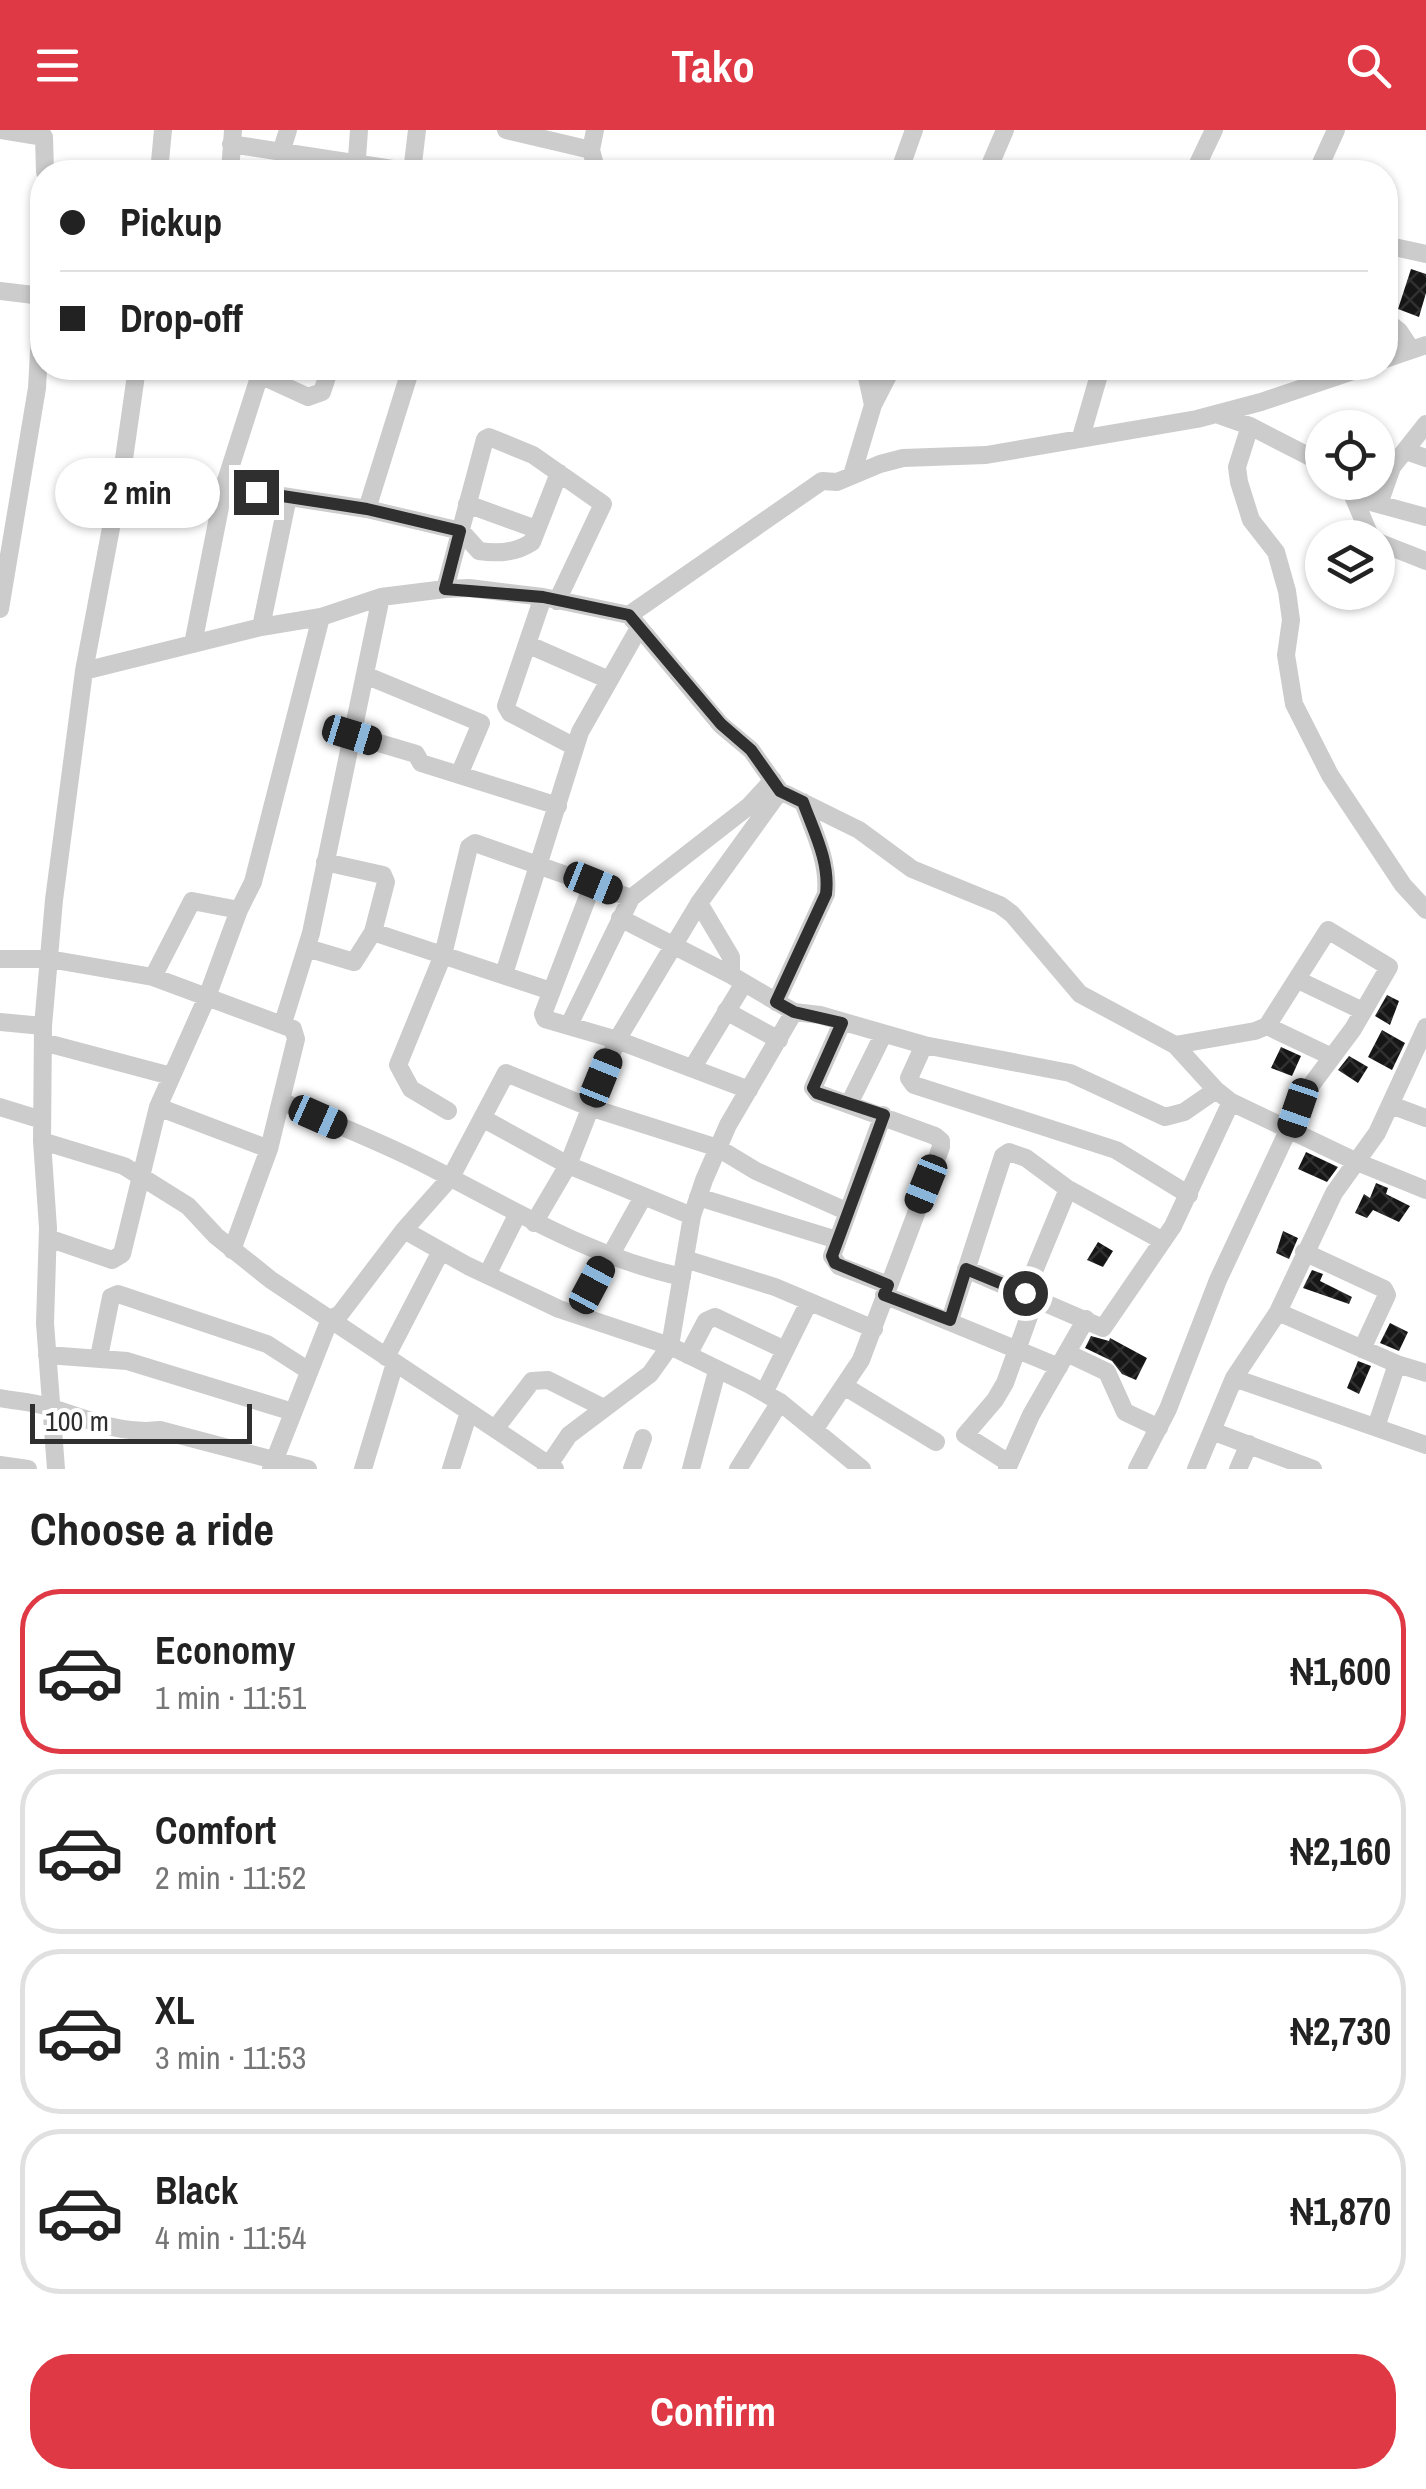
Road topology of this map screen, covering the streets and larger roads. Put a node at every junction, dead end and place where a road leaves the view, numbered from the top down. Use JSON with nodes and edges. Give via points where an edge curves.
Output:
{"nodes":[{"id":1,"x":2,"y":130,"type":"edge"},
{"id":2,"x":163,"y":130,"type":"edge"},
{"id":3,"x":288,"y":130,"type":"edge"},
{"id":4,"x":360,"y":130,"type":"edge"},
{"id":5,"x":417,"y":130,"type":"edge"},
{"id":6,"x":506,"y":130,"type":"edge"},
{"id":7,"x":595,"y":130,"type":"edge"},
{"id":8,"x":914,"y":130,"type":"edge"},
{"id":9,"x":1005,"y":130,"type":"edge"},
{"id":10,"x":1214,"y":130,"type":"edge"},
{"id":11,"x":1336,"y":130,"type":"edge"},
{"id":12,"x":232,"y":137,"type":"edge"},
{"id":13,"x":591,"y":150,"type":"junction"},
{"id":14,"x":287,"y":151,"type":"junction"},
{"id":15,"x":45,"y":160,"type":"edge"},
{"id":16,"x":161,"y":160,"type":"edge"},
{"id":17,"x":288,"y":160,"type":"edge"},
{"id":18,"x":324,"y":160,"type":"edge"},
{"id":19,"x":358,"y":160,"type":"edge"},
{"id":20,"x":413,"y":160,"type":"edge"},
{"id":21,"x":594,"y":160,"type":"edge"},
{"id":22,"x":903,"y":160,"type":"edge"},
{"id":23,"x":992,"y":160,"type":"edge"},
{"id":24,"x":1200,"y":160,"type":"edge"},
{"id":25,"x":1322,"y":160,"type":"edge"},
{"id":26,"x":1398,"y":247,"type":"edge"},
{"id":27,"x":1426,"y":254,"type":"edge"},
{"id":28,"x":0,"y":291,"type":"edge"},
{"id":29,"x":30,"y":295,"type":"edge"},
{"id":30,"x":1398,"y":330,"type":"edge"},
{"id":31,"x":1419,"y":347,"type":"edge"},
{"id":32,"x":37,"y":380,"type":"edge"},
{"id":33,"x":135,"y":380,"type":"edge"},
{"id":34,"x":258,"y":380,"type":"edge"},
{"id":35,"x":276,"y":380,"type":"edge"},
{"id":36,"x":326,"y":380,"type":"edge"},
{"id":37,"x":407,"y":380,"type":"edge"},
{"id":38,"x":867,"y":380,"type":"edge"},
{"id":39,"x":886,"y":380,"type":"edge"},
{"id":40,"x":1098,"y":380,"type":"edge"},
{"id":41,"x":1324,"y":380,"type":"edge"},
{"id":42,"x":872,"y":405,"type":"junction"},
{"id":43,"x":1216,"y":414,"type":"junction"},
{"id":44,"x":1426,"y":424,"type":"edge"},
{"id":45,"x":1250,"y":426,"type":"junction"},
{"id":46,"x":1081,"y":438,"type":"junction"},
{"id":47,"x":1406,"y":452,"type":"junction"},
{"id":48,"x":1305,"y":454,"type":"edge"},
{"id":49,"x":1426,"y":458,"type":"edge"},
{"id":50,"x":559,"y":472,"type":"junction"},
{"id":51,"x":837,"y":479,"type":"junction"},
{"id":52,"x":224,"y":487,"type":"junction"},
{"id":53,"x":288,"y":497,"type":"junction"},
{"id":54,"x":117,"y":498,"type":"junction"},
{"id":55,"x":1371,"y":500,"type":"edge"},
{"id":56,"x":468,"y":504,"type":"junction"},
{"id":57,"x":1379,"y":504,"type":"junction"},
{"id":58,"x":367,"y":509,"type":"junction"},
{"id":59,"x":1426,"y":517,"type":"edge"},
{"id":60,"x":536,"y":528,"type":"junction"},
{"id":61,"x":460,"y":531,"type":"junction"},
{"id":62,"x":1395,"y":549,"type":"edge"},
{"id":63,"x":1426,"y":561,"type":"edge"},
{"id":64,"x":445,"y":589,"type":"junction"},
{"id":65,"x":381,"y":597,"type":"junction"},
{"id":66,"x":550,"y":599,"type":"junction"},
{"id":67,"x":0,"y":609,"type":"edge"},
{"id":68,"x":322,"y":617,"type":"junction"},
{"id":69,"x":634,"y":621,"type":"junction"},
{"id":70,"x":262,"y":627,"type":"junction"},
{"id":71,"x":192,"y":644,"type":"junction"},
{"id":72,"x":529,"y":644,"type":"junction"},
{"id":73,"x":84,"y":671,"type":"junction"},
{"id":74,"x":365,"y":675,"type":"junction"},
{"id":75,"x":609,"y":680,"type":"junction"},
{"id":76,"x":352,"y":735,"type":"junction"},
{"id":77,"x":575,"y":747,"type":"junction"},
{"id":78,"x":459,"y":776,"type":"junction"},
{"id":79,"x":776,"y":786,"type":"junction"},
{"id":80,"x":803,"y":802,"type":"junction"},
{"id":81,"x":558,"y":806,"type":"junction"},
{"id":82,"x":325,"y":862,"type":"junction"},
{"id":83,"x":539,"y":865,"type":"junction"},
{"id":84,"x":593,"y":883,"type":"junction"},
{"id":85,"x":631,"y":898,"type":"junction"},
{"id":86,"x":699,"y":904,"type":"junction"},
{"id":87,"x":239,"y":910,"type":"junction"},
{"id":88,"x":1426,"y":910,"type":"edge"},
{"id":89,"x":620,"y":918,"type":"junction"},
{"id":90,"x":373,"y":932,"type":"junction"},
{"id":91,"x":675,"y":945,"type":"junction"},
{"id":92,"x":307,"y":948,"type":"junction"},
{"id":93,"x":443,"y":955,"type":"junction"},
{"id":94,"x":0,"y":959,"type":"edge"},
{"id":95,"x":49,"y":959,"type":"junction"},
{"id":96,"x":504,"y":974,"type":"junction"},
{"id":97,"x":154,"y":977,"type":"junction"},
{"id":98,"x":737,"y":979,"type":"junction"},
{"id":99,"x":1298,"y":980,"type":"junction"},
{"id":100,"x":551,"y":991,"type":"junction"},
{"id":101,"x":207,"y":997,"type":"junction"},
{"id":102,"x":776,"y":1002,"type":"junction"},
{"id":103,"x":726,"y":1011,"type":"junction"},
{"id":104,"x":1363,"y":1011,"type":"junction"},
{"id":105,"x":794,"y":1012,"type":"junction"},
{"id":106,"x":0,"y":1022,"type":"edge"},
{"id":107,"x":283,"y":1023,"type":"junction"},
{"id":108,"x":842,"y":1023,"type":"junction"},
{"id":109,"x":569,"y":1025,"type":"junction"},
{"id":110,"x":1267,"y":1026,"type":"junction"},
{"id":111,"x":1426,"y":1026,"type":"edge"},
{"id":112,"x":43,"y":1034,"type":"junction"},
{"id":113,"x":883,"y":1034,"type":"junction"},
{"id":114,"x":617,"y":1040,"type":"junction"},
{"id":115,"x":778,"y":1040,"type":"junction"},
{"id":116,"x":924,"y":1044,"type":"junction"},
{"id":117,"x":1175,"y":1045,"type":"junction"},
{"id":118,"x":1332,"y":1058,"type":"junction"},
{"id":119,"x":693,"y":1067,"type":"junction"},
{"id":120,"x":171,"y":1076,"type":"junction"},
{"id":121,"x":749,"y":1090,"type":"junction"},
{"id":122,"x":1224,"y":1096,"type":"junction"},
{"id":123,"x":283,"y":1102,"type":"junction"},
{"id":124,"x":849,"y":1104,"type":"junction"},
{"id":125,"x":1391,"y":1105,"type":"junction"},
{"id":126,"x":0,"y":1107,"type":"edge"},
{"id":127,"x":158,"y":1107,"type":"junction"},
{"id":128,"x":589,"y":1107,"type":"junction"},
{"id":129,"x":448,"y":1111,"type":"dead end"},
{"id":130,"x":884,"y":1115,"type":"junction"},
{"id":131,"x":1426,"y":1118,"type":"edge"},
{"id":132,"x":484,"y":1119,"type":"junction"},
{"id":133,"x":42,"y":1120,"type":"junction"},
{"id":134,"x":1291,"y":1130,"type":"junction"},
{"id":135,"x":42,"y":1141,"type":"junction"},
{"id":136,"x":718,"y":1148,"type":"junction"},
{"id":137,"x":269,"y":1149,"type":"junction"},
{"id":138,"x":1357,"y":1162,"type":"junction"},
{"id":139,"x":568,"y":1165,"type":"junction"},
{"id":140,"x":140,"y":1176,"type":"junction"},
{"id":141,"x":451,"y":1178,"type":"junction"},
{"id":142,"x":1068,"y":1189,"type":"junction"},
{"id":143,"x":1426,"y":1190,"type":"edge"},
{"id":144,"x":1188,"y":1195,"type":"junction"},
{"id":145,"x":642,"y":1197,"type":"junction"},
{"id":146,"x":698,"y":1197,"type":"junction"},
{"id":147,"x":846,"y":1211,"type":"junction"},
{"id":148,"x":692,"y":1216,"type":"junction"},
{"id":149,"x":526,"y":1219,"type":"junction"},
{"id":150,"x":404,"y":1230,"type":"junction"},
{"id":151,"x":48,"y":1238,"type":"junction"},
{"id":152,"x":837,"y":1240,"type":"junction"},
{"id":153,"x":1163,"y":1240,"type":"junction"},
{"id":154,"x":232,"y":1250,"type":"junction"},
{"id":155,"x":441,"y":1251,"type":"junction"},
{"id":156,"x":1304,"y":1252,"type":"junction"},
{"id":157,"x":608,"y":1256,"type":"junction"},
{"id":158,"x":683,"y":1268,"type":"junction"},
{"id":159,"x":966,"y":1269,"type":"junction"},
{"id":160,"x":487,"y":1275,"type":"junction"},
{"id":161,"x":886,"y":1290,"type":"junction"},
{"id":162,"x":1030,"y":1295,"type":"junction"},
{"id":163,"x":808,"y":1304,"type":"junction"},
{"id":164,"x":1278,"y":1312,"type":"junction"},
{"id":165,"x":577,"y":1315,"type":"junction"},
{"id":166,"x":330,"y":1319,"type":"junction"},
{"id":167,"x":1086,"y":1319,"type":"junction"},
{"id":168,"x":950,"y":1320,"type":"junction"},
{"id":169,"x":874,"y":1329,"type":"junction"},
{"id":170,"x":670,"y":1346,"type":"junction"},
{"id":171,"x":1362,"y":1349,"type":"junction"},
{"id":172,"x":785,"y":1350,"type":"junction"},
{"id":173,"x":1018,"y":1350,"type":"junction"},
{"id":174,"x":688,"y":1355,"type":"junction"},
{"id":175,"x":47,"y":1356,"type":"junction"},
{"id":176,"x":99,"y":1358,"type":"junction"},
{"id":177,"x":390,"y":1360,"type":"junction"},
{"id":178,"x":1063,"y":1360,"type":"junction"},
{"id":179,"x":1397,"y":1364,"type":"junction"},
{"id":180,"x":310,"y":1371,"type":"junction"},
{"id":181,"x":718,"y":1371,"type":"junction"},
{"id":182,"x":1426,"y":1373,"type":"edge"},
{"id":183,"x":1234,"y":1378,"type":"junction"},
{"id":184,"x":844,"y":1386,"type":"junction"},
{"id":185,"x":772,"y":1397,"type":"junction"},
{"id":186,"x":0,"y":1398,"type":"edge"},
{"id":187,"x":51,"y":1408,"type":"junction"},
{"id":188,"x":604,"y":1408,"type":"junction"},
{"id":189,"x":294,"y":1412,"type":"junction"},
{"id":190,"x":469,"y":1412,"type":"junction"},
{"id":191,"x":1376,"y":1427,"type":"junction"},
{"id":192,"x":1160,"y":1428,"type":"junction"},
{"id":193,"x":495,"y":1429,"type":"junction"},
{"id":194,"x":814,"y":1430,"type":"junction"},
{"id":195,"x":1212,"y":1431,"type":"junction"},
{"id":196,"x":643,"y":1438,"type":"dead end"},
{"id":197,"x":936,"y":1442,"type":"dead end"},
{"id":198,"x":1249,"y":1444,"type":"junction"},
{"id":199,"x":1426,"y":1445,"type":"edge"},
{"id":200,"x":273,"y":1464,"type":"edge"},
{"id":201,"x":0,"y":1465,"type":"edge"},
{"id":202,"x":1008,"y":1466,"type":"edge"},
{"id":203,"x":550,"y":1468,"type":"edge"},
{"id":204,"x":28,"y":1469,"type":"edge"},
{"id":205,"x":56,"y":1469,"type":"edge"},
{"id":206,"x":308,"y":1469,"type":"edge"},
{"id":207,"x":364,"y":1469,"type":"edge"},
{"id":208,"x":451,"y":1469,"type":"edge"},
{"id":209,"x":632,"y":1469,"type":"edge"},
{"id":210,"x":691,"y":1469,"type":"edge"},
{"id":211,"x":738,"y":1469,"type":"edge"},
{"id":212,"x":862,"y":1469,"type":"edge"},
{"id":213,"x":1137,"y":1469,"type":"edge"},
{"id":214,"x":1196,"y":1469,"type":"edge"},
{"id":215,"x":1238,"y":1469,"type":"edge"},
{"id":216,"x":1313,"y":1469,"type":"edge"}],
"edges":[{"from":1,"to":15,"type":"street","via":[[44,137]]},
{"from":2,"to":16,"type":"street"},
{"from":3,"to":14,"type":"street"},
{"from":4,"to":19,"type":"street"},
{"from":5,"to":20,"type":"street"},
{"from":6,"to":13,"type":"street"},
{"from":7,"to":13,"type":"street"},
{"from":8,"to":22,"type":"street"},
{"from":9,"to":23,"type":"street"},
{"from":10,"to":24,"type":"street"},
{"from":11,"to":25,"type":"street"},
{"from":12,"to":14,"type":"street"},
{"from":13,"to":21,"type":"street"},
{"from":14,"to":17,"type":"street"},
{"from":14,"to":18,"type":"street"},
{"from":26,"to":27,"type":"street"},
{"from":28,"to":29,"type":"street"},
{"from":30,"to":31,"type":"street"},
{"from":32,"to":67,"type":"street"},
{"from":33,"to":54,"type":"street"},
{"from":34,"to":52,"type":"street"},
{"from":35,"to":36,"type":"street","via":[[308,397],[322,392]]},
{"from":37,"to":58,"type":"street"},
{"from":38,"to":42,"type":"street"},
{"from":39,"to":42,"type":"street"},
{"from":40,"to":46,"type":"street"},
{"from":41,"to":43,"type":"street"},
{"from":42,"to":51,"type":"street"},
{"from":43,"to":45,"type":"street"},
{"from":43,"to":46,"type":"street"},
{"from":44,"to":47,"type":"street"},
{"from":45,"to":48,"type":"street"},
{"from":45,"to":88,"type":"street","via":[[1238,482],[1250,520],[1276,552],[1287,591],[1294,704],[1330,775]]},
{"from":46,"to":51,"type":"street","via":[[986,454],[903,458]]},
{"from":47,"to":49,"type":"street"},
{"from":47,"to":57,"type":"street","via":[[1392,467]]},
{"from":50,"to":56,"type":"street","via":[[489,437]]},
{"from":50,"to":60,"type":"street"},
{"from":50,"to":66,"type":"street","via":[[604,504]]},
{"from":51,"to":69,"type":"street"},
{"from":52,"to":53,"type":"street"},
{"from":52,"to":54,"type":"street"},
{"from":52,"to":71,"type":"street"},
{"from":53,"to":58,"type":"street"},
{"from":53,"to":70,"type":"street"},
{"from":54,"to":73,"type":"street"},
{"from":55,"to":57,"type":"street"},
{"from":56,"to":60,"type":"street"},
{"from":56,"to":61,"type":"street"},
{"from":57,"to":59,"type":"street"},
{"from":58,"to":61,"type":"street"},
{"from":60,"to":61,"type":"street","via":[[524,548],[502,553],[479,552]]},
{"from":61,"to":64,"type":"street"},
{"from":62,"to":63,"type":"street"},
{"from":64,"to":65,"type":"street"},
{"from":64,"to":66,"type":"street"},
{"from":65,"to":68,"type":"street"},
{"from":65,"to":74,"type":"street"},
{"from":66,"to":69,"type":"street"},
{"from":66,"to":72,"type":"street"},
{"from":68,"to":70,"type":"street"},
{"from":68,"to":87,"type":"street","via":[[257,868]]},
{"from":69,"to":75,"type":"street"},
{"from":69,"to":79,"type":"street"},
{"from":70,"to":71,"type":"street"},
{"from":71,"to":73,"type":"street"},
{"from":72,"to":75,"type":"street"},
{"from":72,"to":77,"type":"street","via":[[507,709]]},
{"from":73,"to":95,"type":"street"},
{"from":74,"to":76,"type":"street"},
{"from":74,"to":78,"type":"street","via":[[481,723]]},
{"from":75,"to":77,"type":"street"},
{"from":76,"to":78,"type":"street"},
{"from":76,"to":82,"type":"street"},
{"from":77,"to":81,"type":"street"},
{"from":78,"to":81,"type":"street"},
{"from":79,"to":80,"type":"street"},
{"from":79,"to":85,"type":"street"},
{"from":79,"to":86,"type":"street"},
{"from":80,"to":102,"type":"street","via":[[824,858],[826,894]]},
{"from":80,"to":117,"type":"street","via":[[859,830],[912,869],[1000,905],[1080,994]]},
{"from":81,"to":83,"type":"street"},
{"from":82,"to":90,"type":"street","via":[[386,878]]},
{"from":82,"to":92,"type":"street"},
{"from":83,"to":84,"type":"street"},
{"from":83,"to":93,"type":"street","via":[[475,843],[469,847]]},
{"from":83,"to":96,"type":"street"},
{"from":84,"to":85,"type":"street"},
{"from":84,"to":100,"type":"street"},
{"from":85,"to":89,"type":"street"},
{"from":86,"to":91,"type":"street"},
{"from":86,"to":98,"type":"street","via":[[731,956]]},
{"from":87,"to":97,"type":"street","via":[[194,900]]},
{"from":87,"to":101,"type":"street"},
{"from":89,"to":91,"type":"street"},
{"from":89,"to":109,"type":"street"},
{"from":90,"to":92,"type":"street","via":[[354,962]]},
{"from":90,"to":93,"type":"street"},
{"from":91,"to":98,"type":"street"},
{"from":91,"to":114,"type":"street"},
{"from":92,"to":107,"type":"street"},
{"from":93,"to":96,"type":"street"},
{"from":93,"to":129,"type":"street","via":[[398,1065],[412,1089]]},
{"from":94,"to":95,"type":"street"},
{"from":95,"to":97,"type":"street"},
{"from":95,"to":112,"type":"street"},
{"from":96,"to":100,"type":"street"},
{"from":97,"to":101,"type":"street"},
{"from":98,"to":102,"type":"street"},
{"from":98,"to":103,"type":"street"},
{"from":99,"to":104,"type":"street"},
{"from":99,"to":104,"type":"street","via":[[1324,933],[1332,931],[1389,967]]},
{"from":99,"to":110,"type":"street"},
{"from":100,"to":109,"type":"street","via":[[544,1016]]},
{"from":101,"to":107,"type":"street"},
{"from":101,"to":120,"type":"street"},
{"from":102,"to":105,"type":"street"},
{"from":103,"to":115,"type":"street"},
{"from":103,"to":119,"type":"street"},
{"from":104,"to":118,"type":"street"},
{"from":105,"to":108,"type":"street"},
{"from":105,"to":115,"type":"street"},
{"from":106,"to":112,"type":"street"},
{"from":107,"to":123,"type":"street","via":[[296,1034]]},
{"from":108,"to":113,"type":"street"},
{"from":108,"to":124,"type":"street","via":[[813,1088]]},
{"from":109,"to":114,"type":"street"},
{"from":110,"to":117,"type":"street"},
{"from":110,"to":118,"type":"street"},
{"from":111,"to":125,"type":"street"},
{"from":112,"to":120,"type":"street"},
{"from":112,"to":133,"type":"street"},
{"from":113,"to":116,"type":"street"},
{"from":113,"to":124,"type":"street"},
{"from":114,"to":119,"type":"street"},
{"from":114,"to":128,"type":"street"},
{"from":115,"to":121,"type":"street"},
{"from":116,"to":122,"type":"street","via":[[1070,1073],[1165,1117]]},
{"from":116,"to":144,"type":"street","via":[[910,1082],[1116,1150]]},
{"from":117,"to":122,"type":"street"},
{"from":118,"to":134,"type":"street","via":[[1306,1092]]},
{"from":119,"to":121,"type":"street"},
{"from":120,"to":127,"type":"street"},
{"from":121,"to":136,"type":"street"},
{"from":122,"to":134,"type":"street"},
{"from":122,"to":144,"type":"street"},
{"from":123,"to":137,"type":"street"},
{"from":123,"to":141,"type":"street"},
{"from":124,"to":130,"type":"street"},
{"from":125,"to":131,"type":"street"},
{"from":125,"to":138,"type":"street"},
{"from":126,"to":133,"type":"street"},
{"from":127,"to":137,"type":"street"},
{"from":127,"to":140,"type":"street"},
{"from":128,"to":132,"type":"street","via":[[508,1072]]},
{"from":128,"to":136,"type":"street"},
{"from":128,"to":139,"type":"street"},
{"from":130,"to":147,"type":"street"},
{"from":130,"to":161,"type":"street","via":[[941,1140]]},
{"from":132,"to":139,"type":"street"},
{"from":132,"to":141,"type":"street"},
{"from":133,"to":135,"type":"street"},
{"from":134,"to":138,"type":"street"},
{"from":134,"to":192,"type":"street","via":[[1218,1280]]},
{"from":135,"to":140,"type":"street"},
{"from":135,"to":151,"type":"street"},
{"from":136,"to":146,"type":"street"},
{"from":136,"to":147,"type":"street"},
{"from":137,"to":154,"type":"street"},
{"from":138,"to":143,"type":"street"},
{"from":138,"to":156,"type":"street"},
{"from":139,"to":145,"type":"street"},
{"from":139,"to":149,"type":"street"},
{"from":140,"to":151,"type":"street","via":[[119,1258]]},
{"from":140,"to":154,"type":"street","via":[[188,1206]]},
{"from":141,"to":149,"type":"street"},
{"from":141,"to":150,"type":"street"},
{"from":142,"to":153,"type":"street"},
{"from":142,"to":159,"type":"street","via":[[1026,1158],[1005,1153]]},
{"from":142,"to":162,"type":"street"},
{"from":144,"to":153,"type":"street"},
{"from":145,"to":148,"type":"street"},
{"from":145,"to":157,"type":"street"},
{"from":146,"to":148,"type":"street"},
{"from":146,"to":152,"type":"street"},
{"from":147,"to":152,"type":"street"},
{"from":148,"to":158,"type":"street"},
{"from":149,"to":157,"type":"street"},
{"from":149,"to":160,"type":"street"},
{"from":150,"to":155,"type":"street"},
{"from":150,"to":166,"type":"street"},
{"from":151,"to":175,"type":"street"},
{"from":152,"to":161,"type":"street","via":[[832,1256],[839,1266]]},
{"from":153,"to":167,"type":"street","via":[[1106,1326]]},
{"from":154,"to":166,"type":"street"},
{"from":155,"to":160,"type":"street"},
{"from":155,"to":177,"type":"street"},
{"from":156,"to":164,"type":"street"},
{"from":156,"to":171,"type":"street","via":[[1384,1289]]},
{"from":157,"to":158,"type":"street"},
{"from":157,"to":165,"type":"street"},
{"from":158,"to":163,"type":"street","via":[[775,1287]]},
{"from":158,"to":170,"type":"street"},
{"from":159,"to":162,"type":"street"},
{"from":159,"to":168,"type":"street"},
{"from":160,"to":165,"type":"street"},
{"from":161,"to":168,"type":"street"},
{"from":161,"to":169,"type":"street"},
{"from":162,"to":167,"type":"street"},
{"from":162,"to":173,"type":"street"},
{"from":163,"to":169,"type":"street"},
{"from":163,"to":172,"type":"street"},
{"from":164,"to":171,"type":"street"},
{"from":164,"to":183,"type":"street"},
{"from":165,"to":170,"type":"street"},
{"from":166,"to":177,"type":"street"},
{"from":166,"to":180,"type":"street"},
{"from":167,"to":178,"type":"street"},
{"from":168,"to":173,"type":"street"},
{"from":169,"to":184,"type":"street"},
{"from":170,"to":174,"type":"street"},
{"from":170,"to":188,"type":"street","via":[[650,1374]]},
{"from":171,"to":179,"type":"street"},
{"from":172,"to":174,"type":"street","via":[[715,1317]]},
{"from":172,"to":185,"type":"street"},
{"from":173,"to":178,"type":"street"},
{"from":173,"to":202,"type":"street","via":[[996,1400],[965,1435]]},
{"from":174,"to":181,"type":"street"},
{"from":175,"to":176,"type":"street"},
{"from":175,"to":187,"type":"street"},
{"from":176,"to":180,"type":"street","via":[[111,1297],[118,1294],[267,1344]]},
{"from":176,"to":189,"type":"street"},
{"from":177,"to":190,"type":"street"},
{"from":177,"to":207,"type":"street"},
{"from":178,"to":192,"type":"street","via":[[1107,1372],[1125,1412]]},
{"from":178,"to":202,"type":"street"},
{"from":179,"to":182,"type":"street"},
{"from":179,"to":191,"type":"street"},
{"from":180,"to":189,"type":"street"},
{"from":181,"to":185,"type":"street"},
{"from":181,"to":210,"type":"street"},
{"from":183,"to":191,"type":"street"},
{"from":183,"to":195,"type":"street"},
{"from":184,"to":194,"type":"street"},
{"from":184,"to":197,"type":"street"},
{"from":185,"to":194,"type":"street"},
{"from":185,"to":211,"type":"street"},
{"from":186,"to":187,"type":"street"},
{"from":187,"to":200,"type":"street","via":[[135,1431],[160,1430]]},
{"from":187,"to":205,"type":"street"},
{"from":188,"to":193,"type":"street","via":[[539,1379]]},
{"from":188,"to":203,"type":"street","via":[[570,1435]]},
{"from":189,"to":200,"type":"street"},
{"from":190,"to":193,"type":"street"},
{"from":190,"to":208,"type":"street"},
{"from":191,"to":199,"type":"street"},
{"from":192,"to":213,"type":"street"},
{"from":193,"to":203,"type":"street"},
{"from":194,"to":212,"type":"street"},
{"from":195,"to":198,"type":"street"},
{"from":195,"to":214,"type":"street"},
{"from":196,"to":209,"type":"street"},
{"from":198,"to":215,"type":"street"},
{"from":198,"to":216,"type":"street"},
{"from":200,"to":206,"type":"street"},
{"from":201,"to":204,"type":"street"}]}
